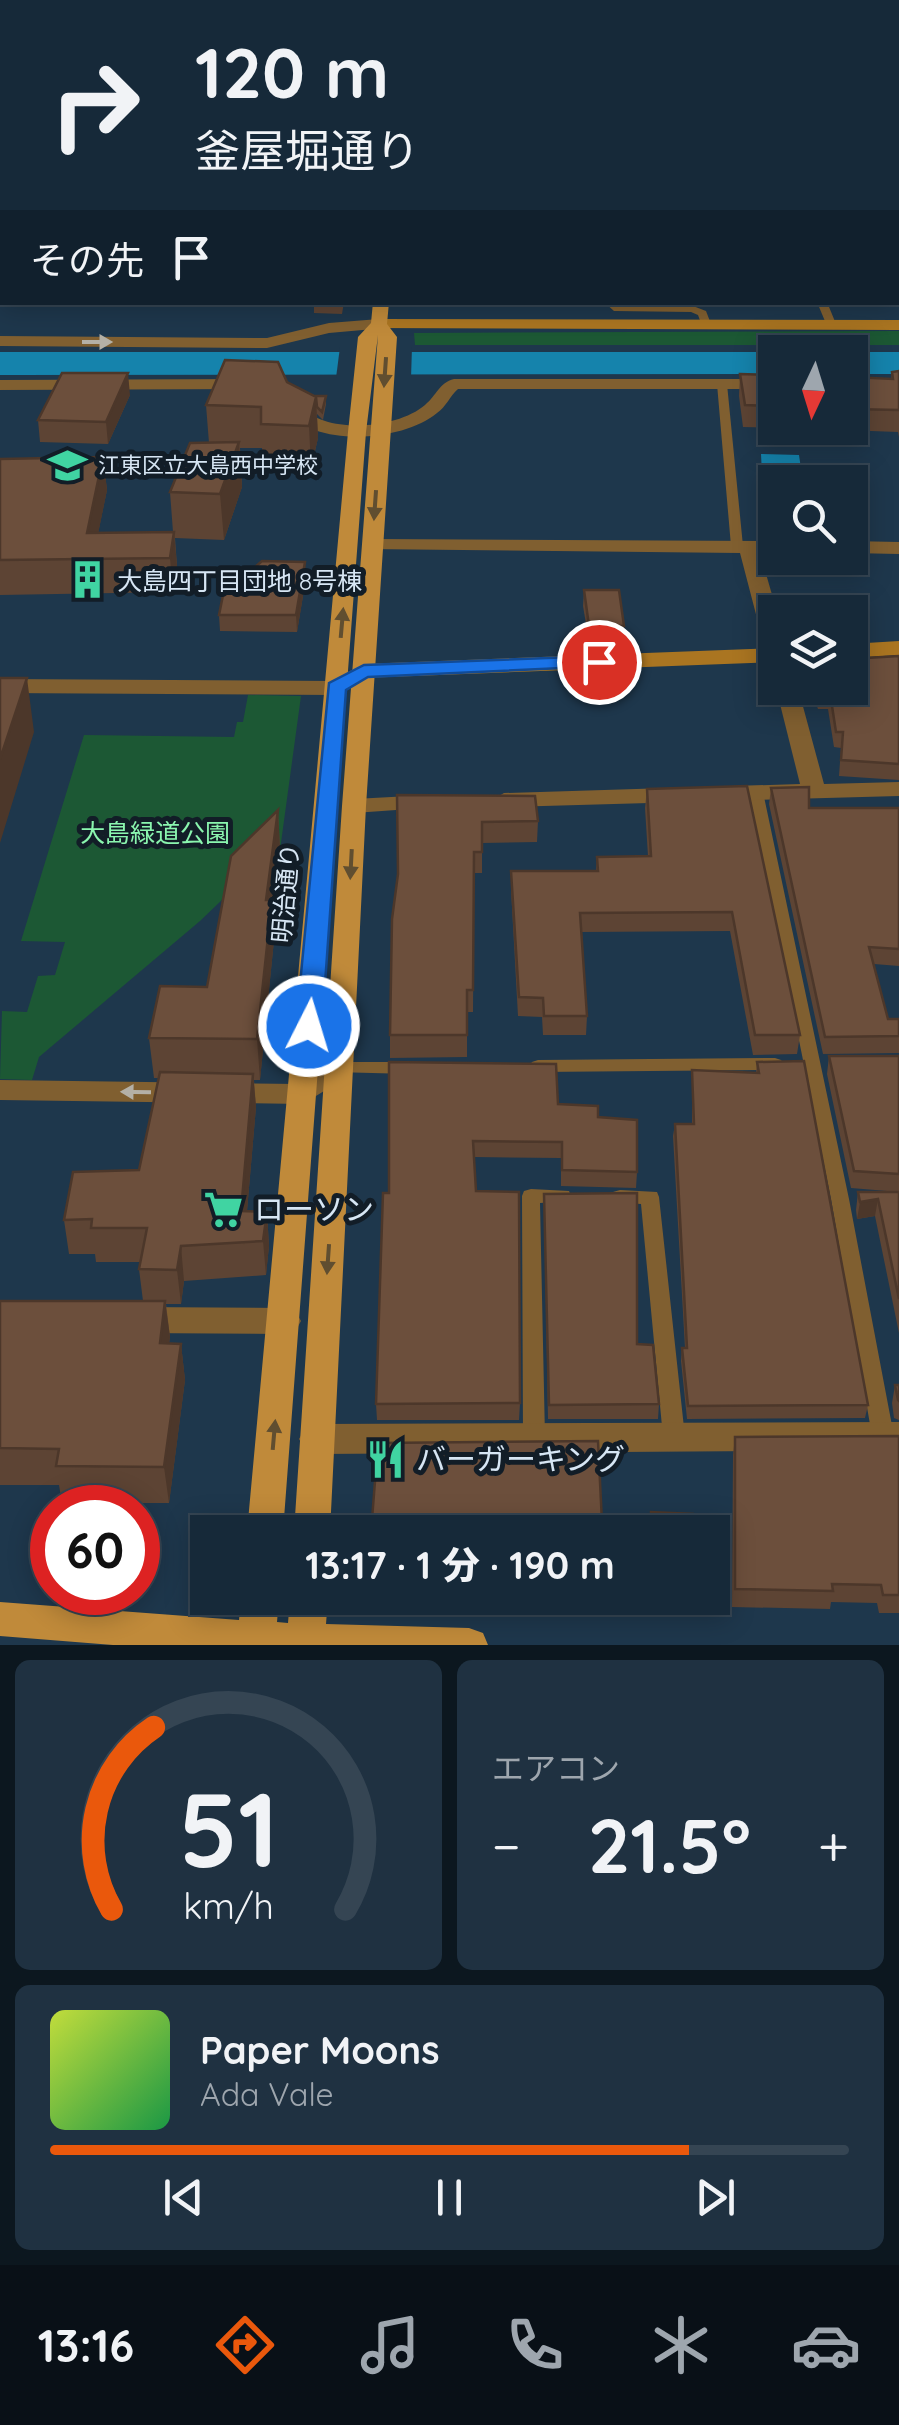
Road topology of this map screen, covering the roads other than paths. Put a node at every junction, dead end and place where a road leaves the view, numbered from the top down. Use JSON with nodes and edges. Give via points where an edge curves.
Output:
{"nodes":[{"id":1,"x":381,"y":305,"type":"edge"},
{"id":2,"x":615,"y":305,"type":"edge"},
{"id":3,"x":823,"y":305,"type":"edge"},
{"id":4,"x":706,"y":324,"type":"junction"},
{"id":5,"x":831,"y":324,"type":"junction"},
{"id":6,"x":899,"y":324,"type":"edge"},
{"id":7,"x":378,"y":333,"type":"junction"},
{"id":8,"x":0,"y":342,"type":"edge"},
{"id":9,"x":722,"y":384,"type":"junction"},
{"id":10,"x":758,"y":384,"type":"edge"},
{"id":11,"x":0,"y":385,"type":"edge"},
{"id":12,"x":370,"y":418,"type":"junction"},
{"id":13,"x":373,"y":545,"type":"junction"},
{"id":14,"x":742,"y":546,"type":"junction"},
{"id":15,"x":758,"y":546,"type":"edge"},
{"id":16,"x":868,"y":547,"type":"edge"},
{"id":17,"x":899,"y":548,"type":"edge"},
{"id":18,"x":758,"y":595,"type":"edge"},
{"id":19,"x":899,"y":648,"type":"edge"},
{"id":20,"x":868,"y":650,"type":"edge"},
{"id":21,"x":758,"y":656,"type":"edge"},
{"id":22,"x":364,"y":672,"type":"junction"},
{"id":23,"x":0,"y":686,"type":"edge"},
{"id":24,"x":336,"y":688,"type":"junction"},
{"id":25,"x":791,"y":705,"type":"edge"},
{"id":26,"x":899,"y":789,"type":"edge"},
{"id":27,"x":814,"y":791,"type":"junction"},
{"id":28,"x":756,"y":792,"type":"junction"},
{"id":29,"x":354,"y":806,"type":"junction"},
{"id":30,"x":818,"y":1063,"type":"junction"},
{"id":31,"x":527,"y":1066,"type":"edge"},
{"id":32,"x":340,"y":1068,"type":"junction"},
{"id":33,"x":431,"y":1068,"type":"edge"},
{"id":34,"x":0,"y":1090,"type":"edge"},
{"id":35,"x":303,"y":1094,"type":"junction"},
{"id":36,"x":840,"y":1199,"type":"junction"},
{"id":37,"x":867,"y":1199,"type":"edge"},
{"id":38,"x":96,"y":1320,"type":"edge"},
{"id":39,"x":284,"y":1321,"type":"junction"},
{"id":40,"x":534,"y":1436,"type":"junction"},
{"id":41,"x":891,"y":1436,"type":"edge"},
{"id":42,"x":674,"y":1437,"type":"junction"},
{"id":43,"x":317,"y":1439,"type":"junction"},
{"id":44,"x":267,"y":1515,"type":"edge"},
{"id":45,"x":313,"y":1515,"type":"edge"},
{"id":46,"x":258,"y":1615,"type":"edge"},
{"id":47,"x":307,"y":1615,"type":"edge"},
{"id":48,"x":0,"y":1619,"type":"edge"},
{"id":49,"x":256,"y":1642,"type":"edge"},
{"id":50,"x":306,"y":1643,"type":"edge"},
{"id":51,"x":469,"y":1645,"type":"edge"}],
"edges":[{"from":1,"to":7,"type":"main road","name":"明治通り"},
{"from":2,"to":4,"type":"lane","via":[[693,309]]},
{"from":3,"to":5,"type":"lane"},
{"from":4,"to":5,"type":"street"},
{"from":4,"to":7,"type":"street"},
{"from":5,"to":6,"type":"street"},
{"from":8,"to":7,"type":"street","one_way":true,"via":[[267,343],[330,328]]},
{"from":7,"to":12,"type":"main road","name":"明治通り"},
{"from":9,"to":10,"type":"street"},
{"from":9,"to":12,"type":"street","via":[[454,384],[428,412]]},
{"from":9,"to":14,"type":"lane"},
{"from":11,"to":12,"type":"street","via":[[280,388],[290,393],[297,416],[320,430]]},
{"from":12,"to":13,"type":"main road","name":"明治通り","one_way":true},
{"from":24,"to":12,"type":"main road","name":"明治通り","one_way":true},
{"from":13,"to":14,"type":"street"},
{"from":13,"to":22,"type":"main road","name":"明治通り"},
{"from":14,"to":15,"type":"street"},
{"from":14,"to":18,"type":"street"},
{"from":16,"to":17,"type":"street"},
{"from":19,"to":20,"type":"street"},
{"from":21,"to":22,"type":"street"},
{"from":22,"to":24,"type":"street"},
{"from":22,"to":29,"type":"main road","name":"明治通り"},
{"from":23,"to":24,"type":"street"},
{"from":24,"to":35,"type":"main road","name":"明治通り"},
{"from":25,"to":27,"type":"street"},
{"from":26,"to":27,"type":"street"},
{"from":27,"to":28,"type":"street"},
{"from":28,"to":29,"type":"street"},
{"from":28,"to":30,"type":"lane"},
{"from":29,"to":32,"type":"main road","name":"明治通り","one_way":true},
{"from":30,"to":31,"type":"lane"},
{"from":30,"to":36,"type":"lane"},
{"from":32,"to":33,"type":"lane"},
{"from":32,"to":35,"type":"street"},
{"from":32,"to":43,"type":"main road","name":"明治通り","one_way":true},
{"from":35,"to":34,"type":"street","one_way":true},
{"from":35,"to":39,"type":"main road","name":"明治通り"},
{"from":36,"to":37,"type":"lane"},
{"from":36,"to":41,"type":"lane"},
{"from":38,"to":39,"type":"street"},
{"from":44,"to":39,"type":"main road","name":"明治通り","one_way":true},
{"from":40,"to":42,"type":"street"},
{"from":40,"to":42,"type":"lane","via":[[531,1196],[650,1197]]},
{"from":40,"to":43,"type":"street"},
{"from":41,"to":42,"type":"street"},
{"from":43,"to":45,"type":"main road","name":"明治通り"},
{"from":46,"to":49,"type":"main road"},
{"from":47,"to":50,"type":"main road"},
{"from":48,"to":49,"type":"main road"},
{"from":49,"to":50,"type":"main road"},
{"from":50,"to":51,"type":"main road"}]}
